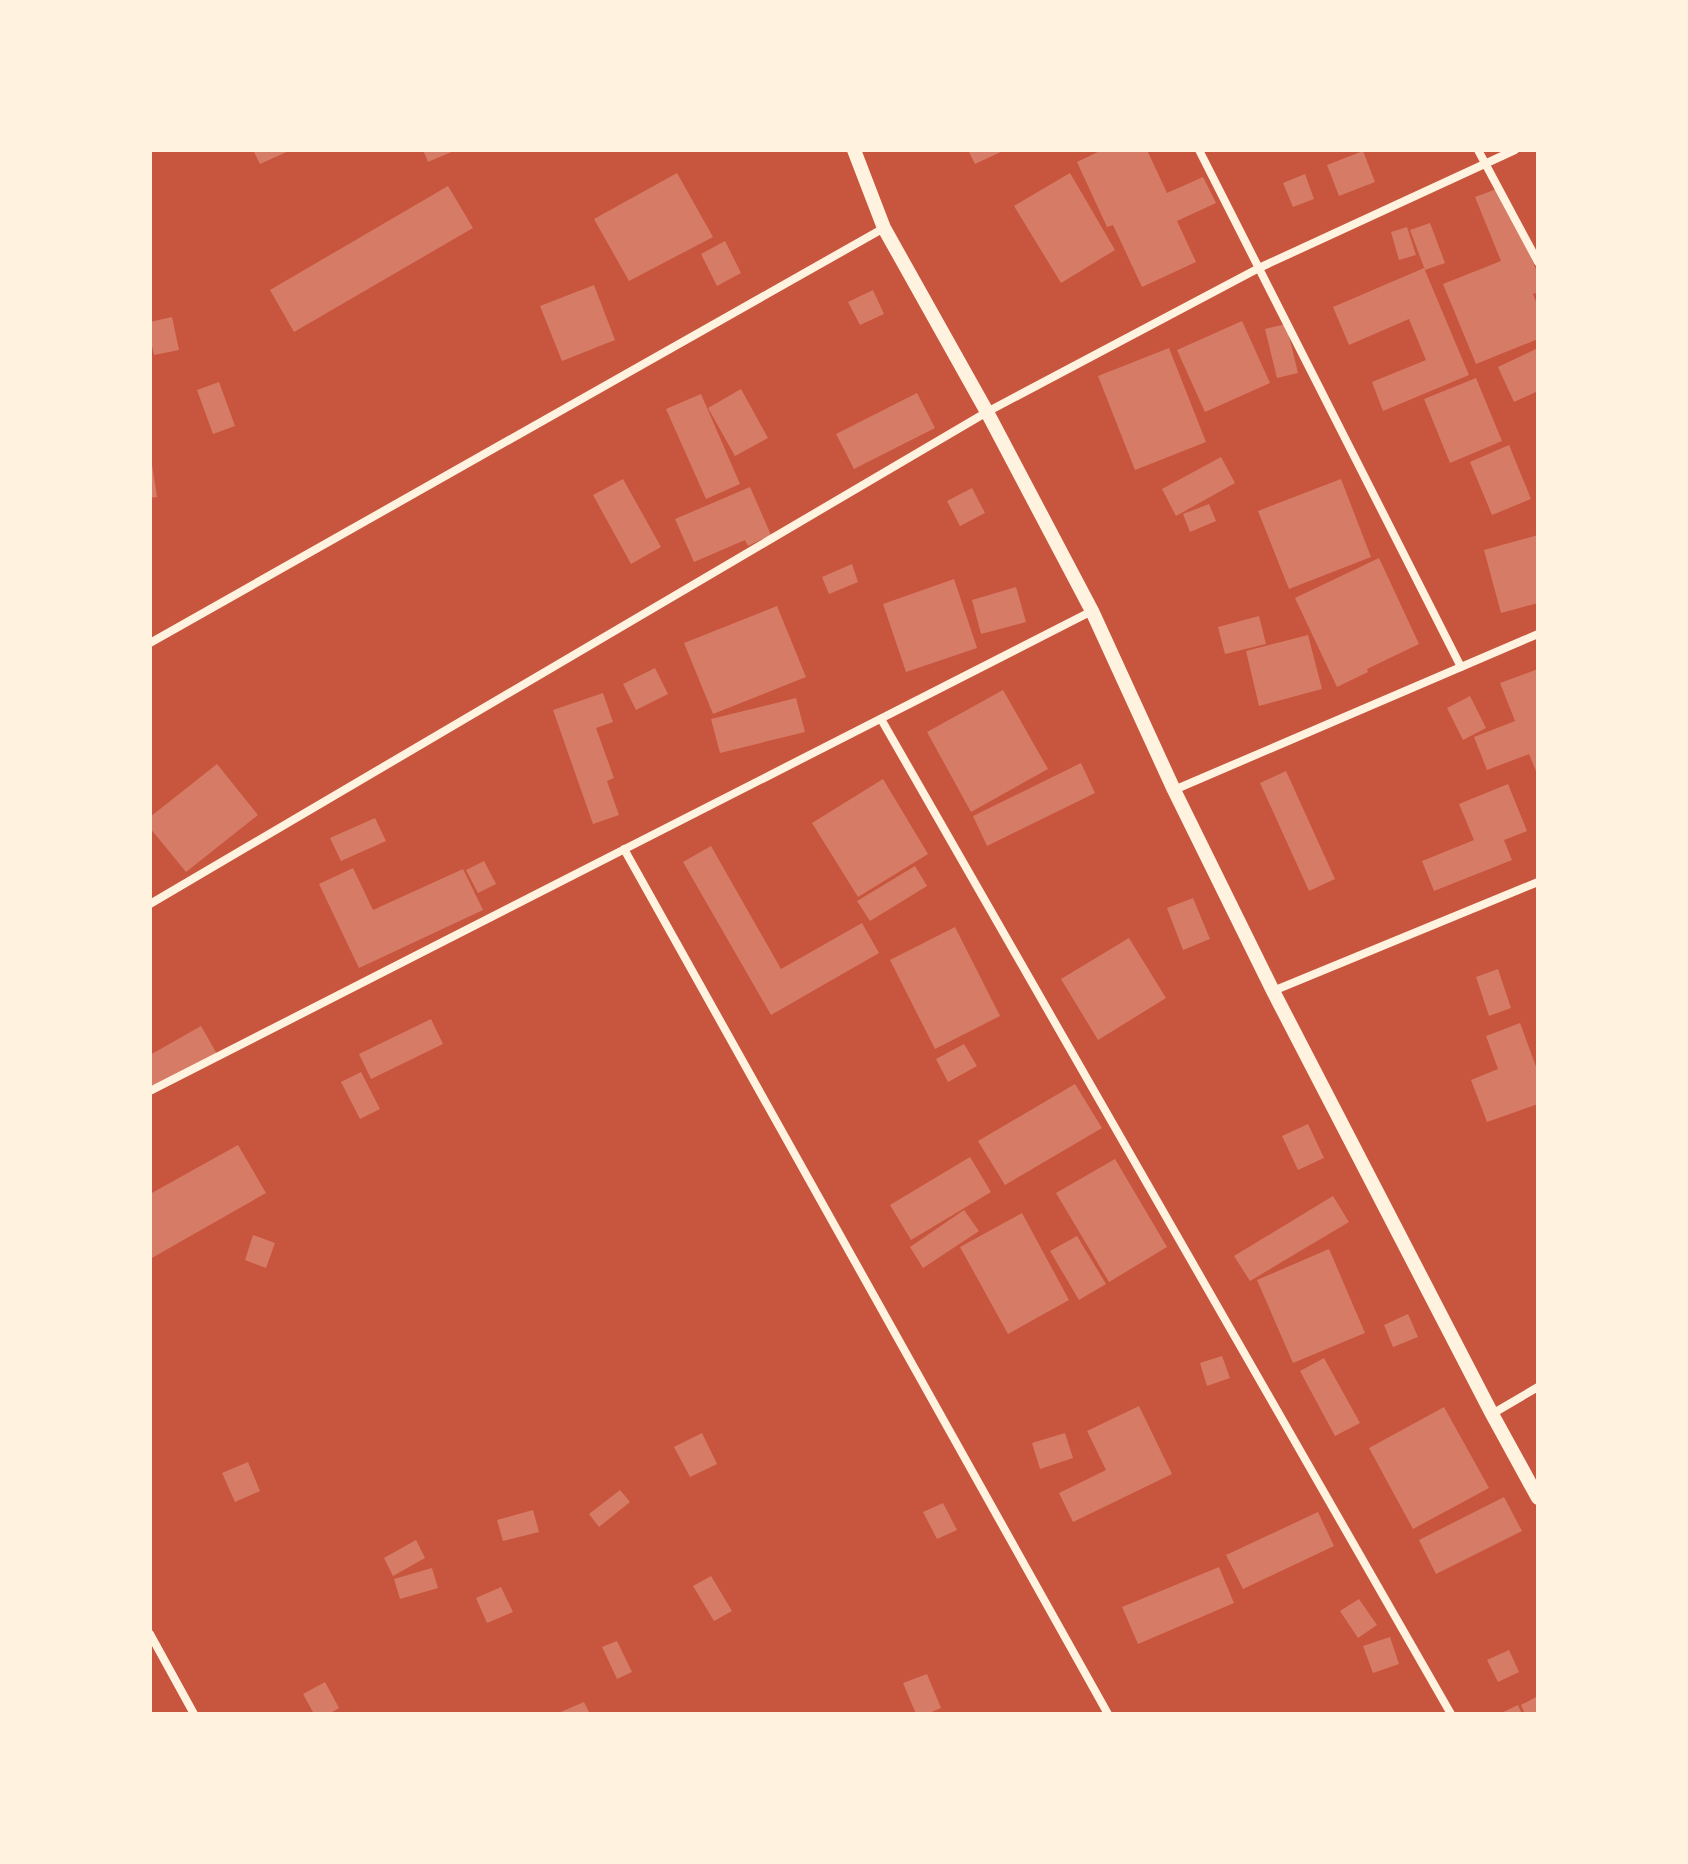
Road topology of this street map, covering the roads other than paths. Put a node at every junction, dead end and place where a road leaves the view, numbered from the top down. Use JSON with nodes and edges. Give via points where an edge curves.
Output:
{"nodes":[{"id":1,"x":854,"y":150,"type":"edge"},
{"id":2,"x":1199,"y":150,"type":"edge"},
{"id":3,"x":1478,"y":150,"type":"edge"},
{"id":4,"x":1515,"y":150,"type":"edge"},
{"id":5,"x":1485,"y":164,"type":"junction"},
{"id":6,"x":884,"y":228,"type":"junction"},
{"id":7,"x":1538,"y":262,"type":"edge"},
{"id":8,"x":1259,"y":268,"type":"junction"},
{"id":9,"x":987,"y":412,"type":"junction"},
{"id":10,"x":1092,"y":611,"type":"junction"},
{"id":11,"x":1538,"y":634,"type":"edge"},
{"id":12,"x":150,"y":643,"type":"edge"},
{"id":13,"x":1461,"y":667,"type":"junction"},
{"id":14,"x":881,"y":719,"type":"junction"},
{"id":15,"x":1174,"y":790,"type":"junction"},
{"id":16,"x":624,"y":849,"type":"junction"},
{"id":17,"x":1538,"y":882,"type":"edge"},
{"id":18,"x":150,"y":904,"type":"edge"},
{"id":19,"x":1273,"y":991,"type":"junction"},
{"id":20,"x":150,"y":1091,"type":"edge"},
{"id":21,"x":1538,"y":1387,"type":"edge"},
{"id":22,"x":1492,"y":1414,"type":"junction"},
{"id":23,"x":1538,"y":1498,"type":"edge"},
{"id":24,"x":150,"y":1634,"type":"edge"},
{"id":25,"x":194,"y":1714,"type":"edge"},
{"id":26,"x":1108,"y":1714,"type":"edge"},
{"id":27,"x":1451,"y":1714,"type":"edge"}],
"edges":[{"from":1,"to":6,"type":"street"},
{"from":2,"to":8,"type":"street"},
{"from":3,"to":5,"type":"street"},
{"from":4,"to":5,"type":"street"},
{"from":5,"to":7,"type":"street"},
{"from":5,"to":8,"type":"street"},
{"from":6,"to":9,"type":"street"},
{"from":6,"to":12,"type":"street"},
{"from":8,"to":9,"type":"street"},
{"from":8,"to":13,"type":"street"},
{"from":9,"to":10,"type":"street"},
{"from":9,"to":18,"type":"street"},
{"from":10,"to":14,"type":"street"},
{"from":10,"to":15,"type":"street"},
{"from":11,"to":13,"type":"street"},
{"from":13,"to":15,"type":"street"},
{"from":14,"to":16,"type":"street"},
{"from":14,"to":27,"type":"street"},
{"from":15,"to":19,"type":"street"},
{"from":16,"to":20,"type":"street"},
{"from":16,"to":26,"type":"street"},
{"from":17,"to":19,"type":"street"},
{"from":19,"to":22,"type":"street"},
{"from":21,"to":22,"type":"street"},
{"from":22,"to":23,"type":"street"},
{"from":24,"to":25,"type":"street"}]}
